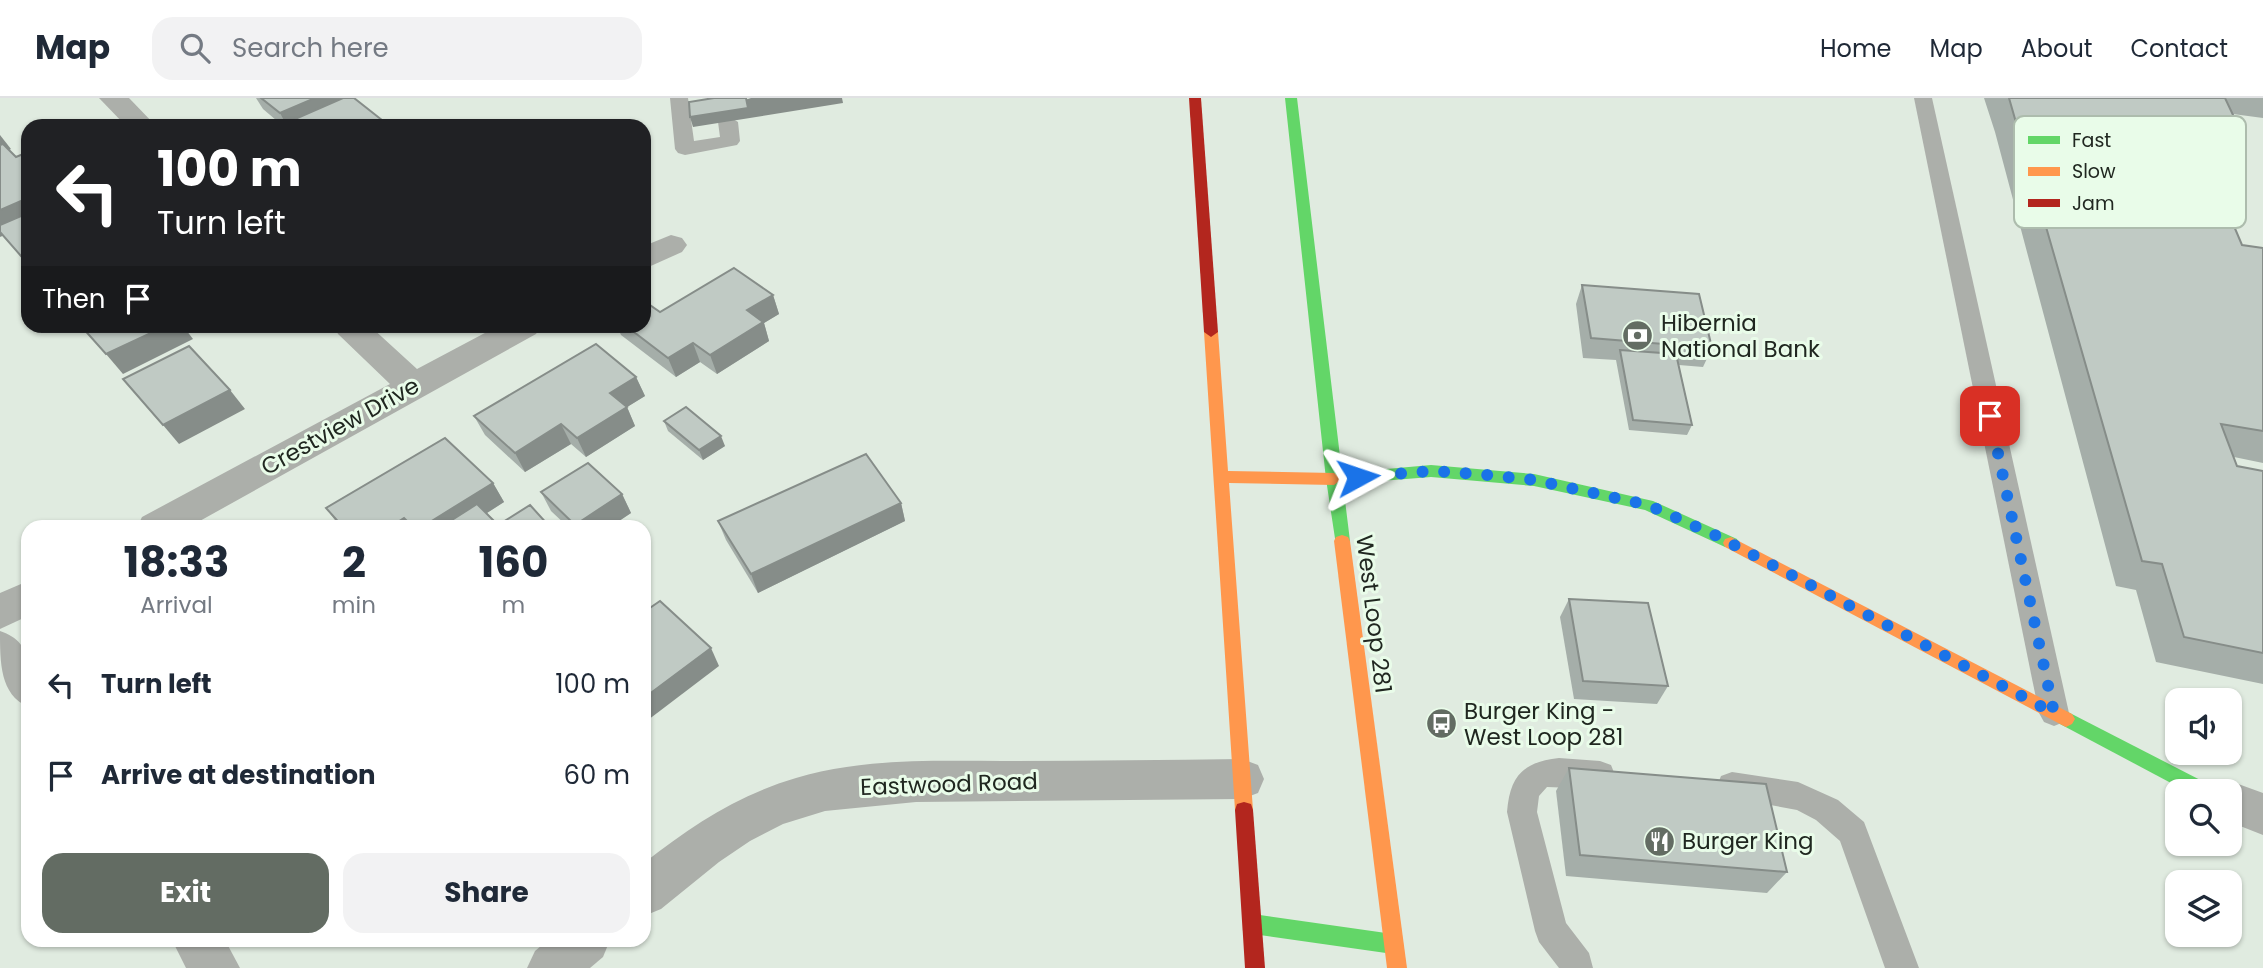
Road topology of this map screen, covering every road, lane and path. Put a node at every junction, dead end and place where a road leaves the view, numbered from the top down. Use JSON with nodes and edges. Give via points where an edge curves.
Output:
{"nodes":[{"id":1,"x":113,"y":98,"type":"edge"},
{"id":2,"x":679,"y":98,"type":"edge"},
{"id":3,"x":1195,"y":98,"type":"edge"},
{"id":4,"x":1291,"y":98,"type":"edge"},
{"id":5,"x":1923,"y":98,"type":"edge"},
{"id":6,"x":135,"y":119,"type":"edge"},
{"id":7,"x":729,"y":131,"type":"dead end"},
{"id":8,"x":356,"y":333,"type":"edge"},
{"id":9,"x":511,"y":333,"type":"edge"},
{"id":10,"x":413,"y":386,"type":"junction"},
{"id":11,"x":1221,"y":477,"type":"junction"},
{"id":12,"x":1334,"y":479,"type":"junction"},
{"id":13,"x":169,"y":520,"type":"edge"},
{"id":14,"x":21,"y":601,"type":"edge"},
{"id":15,"x":0,"y":612,"type":"edge"},
{"id":16,"x":0,"y":648,"type":"edge"},
{"id":17,"x":21,"y":679,"type":"edge"},
{"id":18,"x":2054,"y":713,"type":"junction"},
{"id":19,"x":1623,"y":777,"type":"edge"},
{"id":20,"x":1242,"y":779,"type":"junction"},
{"id":21,"x":2181,"y":779,"type":"edge"},
{"id":22,"x":1704,"y":783,"type":"edge"},
{"id":23,"x":2242,"y":806,"type":"edge"},
{"id":24,"x":2263,"y":814,"type":"edge"},
{"id":25,"x":651,"y":886,"type":"edge"},
{"id":26,"x":1253,"y":924,"type":"junction"},
{"id":27,"x":1393,"y":944,"type":"junction"},
{"id":28,"x":201,"y":947,"type":"edge"},
{"id":29,"x":578,"y":947,"type":"edge"},
{"id":30,"x":1577,"y":965,"type":"dead end"},
{"id":31,"x":215,"y":968,"type":"edge"},
{"id":32,"x":552,"y":968,"type":"edge"},
{"id":33,"x":1255,"y":968,"type":"edge"},
{"id":34,"x":1396,"y":968,"type":"edge"},
{"id":35,"x":1902,"y":968,"type":"edge"}],
"edges":[{"from":1,"to":6,"type":"street"},
{"from":2,"to":7,"type":"lane","via":[[685,149]]},
{"from":3,"to":11,"type":"main road"},
{"from":4,"to":12,"type":"main road","name":"West Loop 281"},
{"from":5,"to":18,"type":"lane"},
{"from":8,"to":10,"type":"street"},
{"from":9,"to":10,"type":"street","name":"Crestview Drive"},
{"from":10,"to":13,"type":"street","name":"Crestview Drive"},
{"from":11,"to":12,"type":"main road"},
{"from":11,"to":20,"type":"main road"},
{"from":12,"to":18,"type":"main road","via":[[1431,471],[1479,474],[1534,480],[1648,505],[1711,533]]},
{"from":12,"to":27,"type":"main road","name":"West Loop 281"},
{"from":14,"to":15,"type":"street"},
{"from":16,"to":17,"type":"street"},
{"from":18,"to":21,"type":"main road"},
{"from":19,"to":30,"type":"lane","via":[[1545,772],[1534,778],[1521,797],[1551,931]]},
{"from":20,"to":25,"type":"street","name":"Eastwood Road","via":[[900,782],[846,787],[788,801],[727,829]]},
{"from":20,"to":26,"type":"main road"},
{"from":22,"to":35,"type":"lane","via":[[1790,792],[1843,820],[1853,832]]},
{"from":23,"to":24,"type":"street"},
{"from":26,"to":27,"type":"main road"},
{"from":26,"to":33,"type":"main road"},
{"from":27,"to":34,"type":"main road","name":"West Loop 281"},
{"from":28,"to":31,"type":"street"},
{"from":29,"to":32,"type":"street"}]}
